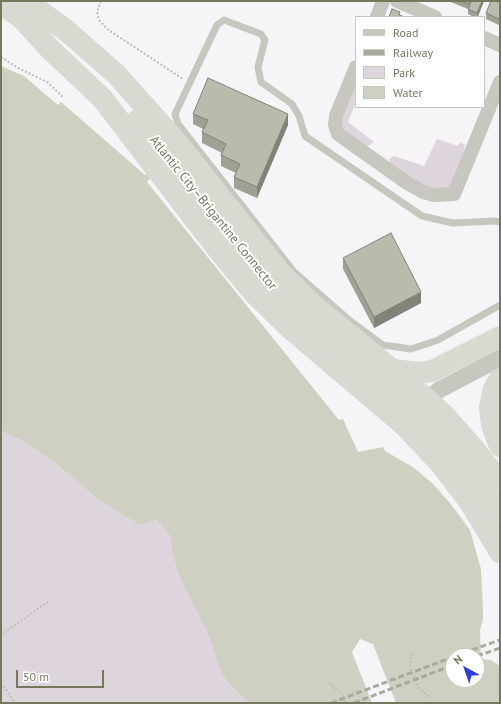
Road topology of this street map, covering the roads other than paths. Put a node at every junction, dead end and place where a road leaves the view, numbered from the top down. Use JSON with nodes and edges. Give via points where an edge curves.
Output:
{"nodes":[{"id":1,"x":383,"y":1,"type":"edge"},
{"id":2,"x":397,"y":1,"type":"edge"},
{"id":3,"x":1,"y":4,"type":"edge"},
{"id":4,"x":23,"y":9,"type":"edge"},
{"id":5,"x":377,"y":16,"type":"edge"},
{"id":6,"x":433,"y":16,"type":"edge"},
{"id":7,"x":485,"y":38,"type":"edge"},
{"id":8,"x":500,"y":45,"type":"edge"},
{"id":9,"x":355,"y":69,"type":"edge"},
{"id":10,"x":500,"y":82,"type":"edge"},
{"id":11,"x":486,"y":108,"type":"edge"},
{"id":12,"x":500,"y":222,"type":"edge"},
{"id":13,"x":500,"y":305,"type":"edge"},
{"id":14,"x":500,"y":337,"type":"edge"},
{"id":15,"x":500,"y":358,"type":"edge"},
{"id":16,"x":393,"y":370,"type":"junction"},
{"id":17,"x":500,"y":379,"type":"edge"},
{"id":18,"x":403,"y":424,"type":"junction"},
{"id":19,"x":500,"y":446,"type":"edge"},
{"id":20,"x":500,"y":482,"type":"edge"},
{"id":21,"x":500,"y":516,"type":"edge"},
{"id":22,"x":500,"y":552,"type":"edge"}],
"edges":[{"from":1,"to":5,"type":"street"},
{"from":2,"to":6,"type":"street"},
{"from":3,"to":4,"type":"highway","name":"Atlantic City–Brigantine Connector"},
{"from":4,"to":16,"type":"highway","name":"Atlantic City–Brigantine Connector","via":[[67,31],[116,74],[170,134],[282,275],[313,305]]},
{"from":4,"to":18,"type":"highway","via":[[50,49],[106,102],[221,253],[254,292],[291,329]]},
{"from":4,"to":21,"type":"highway","name":"Atlantic City–Brigantine Connector","via":[[116,97],[159,145],[266,281],[314,327],[426,423],[470,472]]},
{"from":7,"to":8,"type":"street"},
{"from":9,"to":11,"type":"street","via":[[336,116],[338,134],[423,192],[434,195],[454,194]]},
{"from":10,"to":11,"type":"street"},
{"from":12,"to":13,"type":"lane","via":[[453,223],[422,216],[305,136],[292,104],[262,82],[258,67],[264,40],[261,34],[224,20],[217,26],[175,114],[178,124],[294,272],[349,320],[383,345],[411,349],[438,340]]},
{"from":14,"to":16,"type":"highway","via":[[432,371],[419,373]]},
{"from":15,"to":18,"type":"street","via":[[431,396]]},
{"from":16,"to":20,"type":"highway","name":"Atlantic City–Brigantine Connector","via":[[460,432]]},
{"from":17,"to":19,"type":"highway","via":[[494,389],[490,407],[492,425]]},
{"from":18,"to":22,"type":"highway","via":[[460,488]]}]}
